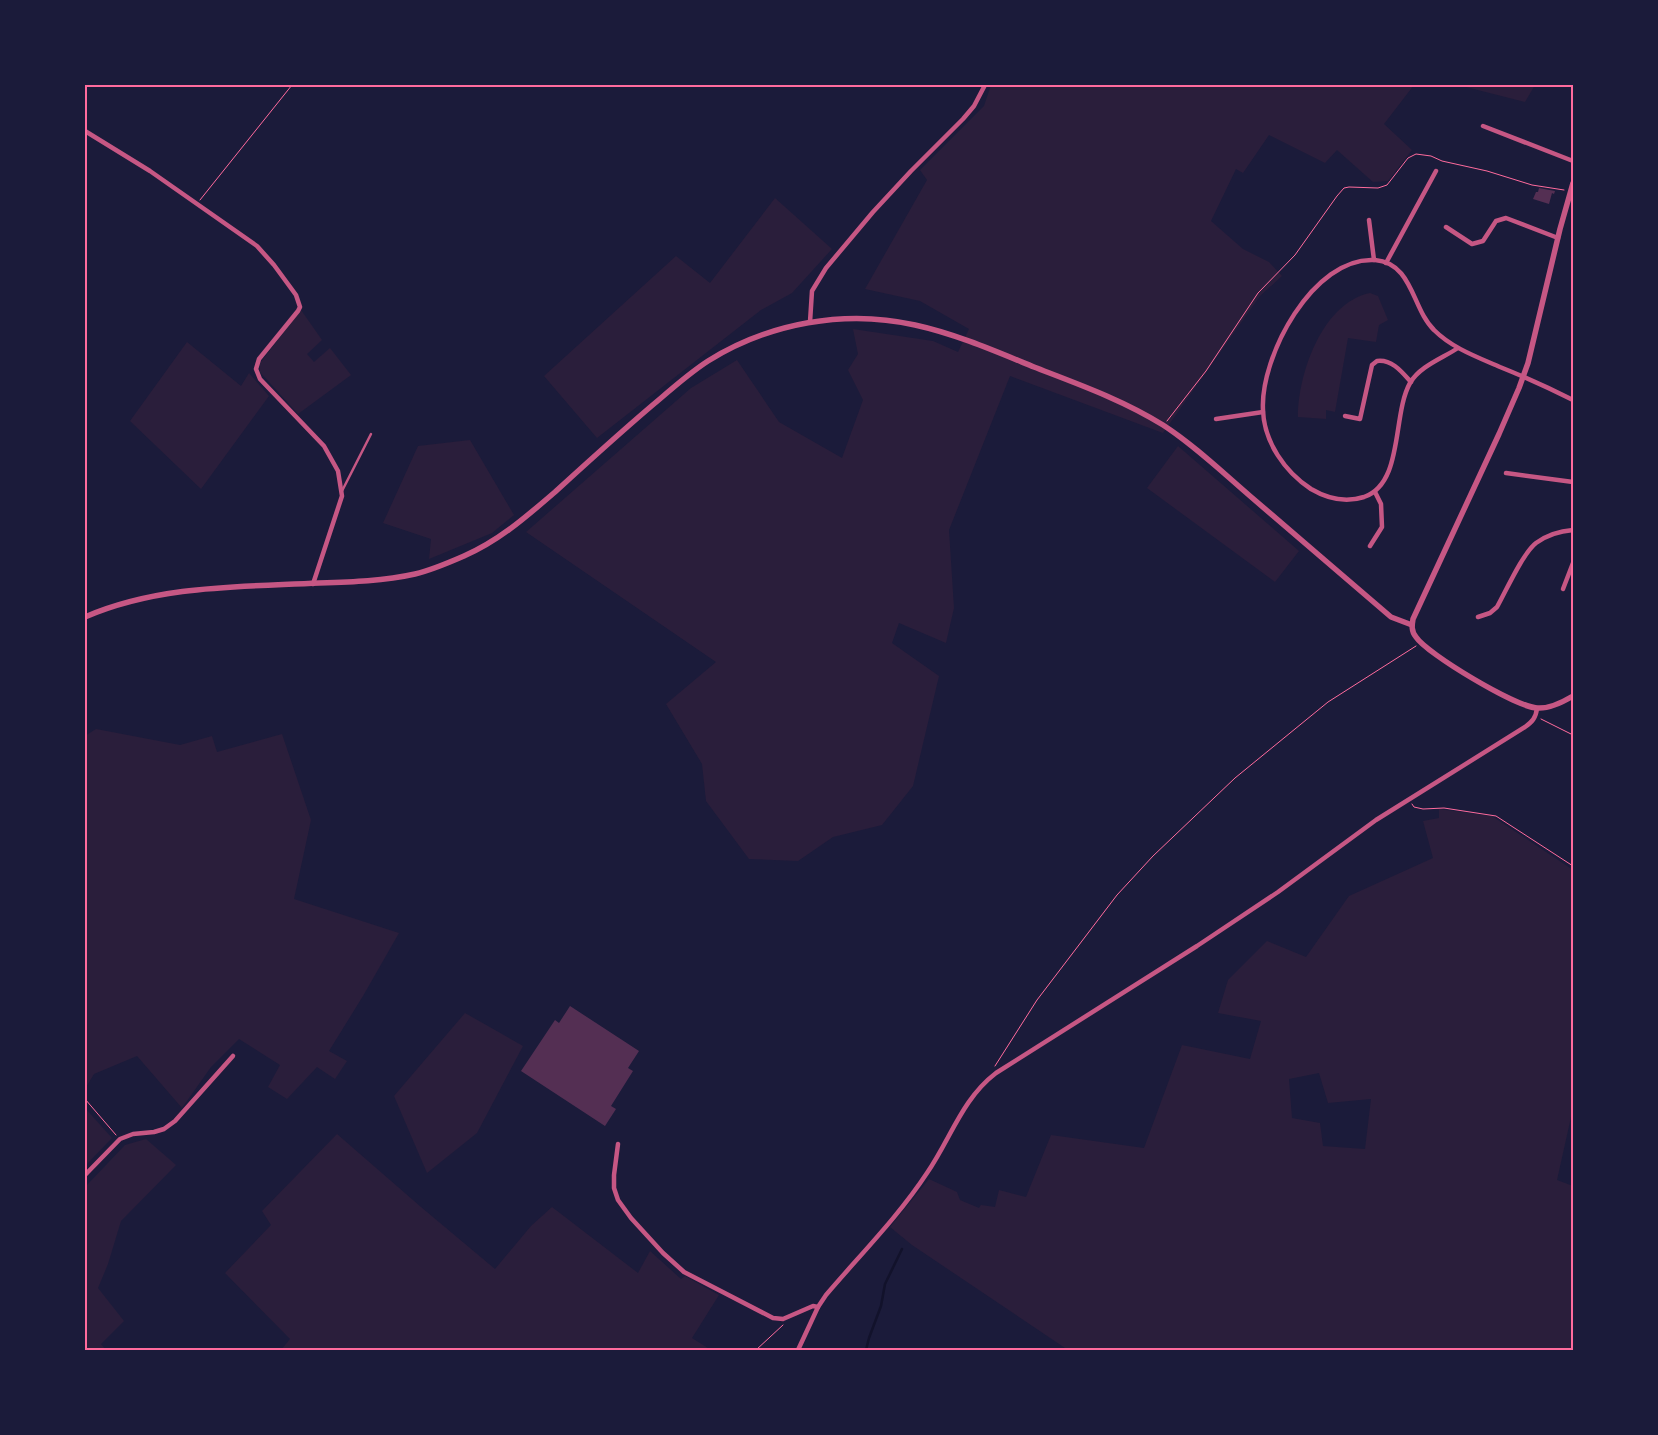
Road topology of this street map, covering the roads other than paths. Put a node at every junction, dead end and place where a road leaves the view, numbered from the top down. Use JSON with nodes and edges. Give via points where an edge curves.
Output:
{"nodes":[{"id":1,"x":985,"y":85,"type":"edge"},
{"id":2,"x":1483,"y":126,"type":"dead end"},
{"id":3,"x":85,"y":131,"type":"edge"},
{"id":4,"x":1573,"y":161,"type":"edge"},
{"id":5,"x":1436,"y":171,"type":"dead end"},
{"id":6,"x":1573,"y":183,"type":"edge"},
{"id":7,"x":1369,"y":220,"type":"dead end"},
{"id":8,"x":1446,"y":227,"type":"dead end"},
{"id":9,"x":1558,"y":238,"type":"junction"},
{"id":10,"x":1374,"y":260,"type":"junction"},
{"id":11,"x":1386,"y":263,"type":"junction"},
{"id":12,"x":810,"y":322,"type":"junction"},
{"id":13,"x":1458,"y":348,"type":"junction"},
{"id":14,"x":1523,"y":376,"type":"junction"},
{"id":15,"x":1411,"y":382,"type":"junction"},
{"id":16,"x":1573,"y":400,"type":"edge"},
{"id":17,"x":1263,"y":412,"type":"junction"},
{"id":18,"x":1345,"y":416,"type":"dead end"},
{"id":19,"x":1216,"y":419,"type":"dead end"},
{"id":20,"x":371,"y":434,"type":"dead end"},
{"id":21,"x":1506,"y":473,"type":"dead end"},
{"id":22,"x":1573,"y":482,"type":"edge"},
{"id":23,"x":342,"y":492,"type":"junction"},
{"id":24,"x":1375,"y":492,"type":"junction"},
{"id":25,"x":1573,"y":530,"type":"edge"},
{"id":26,"x":1370,"y":546,"type":"dead end"},
{"id":27,"x":1573,"y":563,"type":"edge"},
{"id":28,"x":313,"y":584,"type":"junction"},
{"id":29,"x":1563,"y":589,"type":"dead end"},
{"id":30,"x":85,"y":617,"type":"edge"},
{"id":31,"x":1478,"y":617,"type":"dead end"},
{"id":32,"x":1412,"y":625,"type":"junction"},
{"id":33,"x":1573,"y":696,"type":"edge"},
{"id":34,"x":1537,"y":708,"type":"junction"},
{"id":35,"x":233,"y":1056,"type":"dead end"},
{"id":36,"x":618,"y":1144,"type":"dead end"},
{"id":37,"x":85,"y":1176,"type":"edge"},
{"id":38,"x":818,"y":1307,"type":"junction"},
{"id":39,"x":798,"y":1350,"type":"edge"}],
"edges":[{"from":1,"to":12,"type":"street","via":[[963,119],[904,178],[826,268],[812,291]]},
{"from":2,"to":4,"type":"street"},
{"from":3,"to":23,"type":"street","via":[[150,171],[257,246],[296,295],[300,307],[258,359],[257,374],[324,446],[338,471]]},
{"from":5,"to":11,"type":"street"},
{"from":6,"to":9,"type":"street"},
{"from":7,"to":10,"type":"street"},
{"from":8,"to":9,"type":"street","via":[[1472,244],[1484,241],[1496,221],[1506,218]]},
{"from":9,"to":14,"type":"street"},
{"from":10,"to":11,"type":"street"},
{"from":10,"to":17,"type":"street","via":[[1344,266],[1330,274],[1310,294],[1279,342],[1266,379]]},
{"from":11,"to":13,"type":"street","via":[[1401,273],[1433,330]]},
{"from":12,"to":28,"type":"street","via":[[744,342],[689,374],[524,519],[480,548],[420,573],[370,581]]},
{"from":12,"to":32,"type":"street","via":[[858,318],[932,329],[970,341],[1138,411],[1164,426],[1209,461],[1391,617]]},
{"from":13,"to":14,"type":"street"},
{"from":13,"to":15,"type":"street","via":[[1425,368]]},
{"from":14,"to":16,"type":"street"},
{"from":14,"to":32,"type":"street"},
{"from":15,"to":18,"type":"street","via":[[1388,362],[1377,361],[1372,365],[1360,419]]},
{"from":15,"to":24,"type":"street","via":[[1403,399],[1391,465]]},
{"from":17,"to":19,"type":"street"},
{"from":17,"to":24,"type":"street","via":[[1272,445],[1291,473],[1306,485],[1323,496],[1338,500],[1349,501]]},
{"from":20,"to":23,"type":"lane"},
{"from":21,"to":22,"type":"street"},
{"from":23,"to":28,"type":"street"},
{"from":24,"to":26,"type":"street","via":[[1381,504],[1382,527]]},
{"from":25,"to":31,"type":"street","via":[[1536,543],[1497,607]]},
{"from":27,"to":29,"type":"street"},
{"from":28,"to":30,"type":"street","via":[[169,593],[137,599]]},
{"from":32,"to":34,"type":"street","via":[[1421,643],[1462,671],[1501,694]]},
{"from":33,"to":34,"type":"street","via":[[1555,705]]},
{"from":34,"to":38,"type":"street","via":[[1536,717],[1525,727],[1342,843],[1278,892],[1197,946],[985,1081],[969,1100],[939,1155],[914,1191]]},
{"from":35,"to":37,"type":"street","via":[[175,1121],[164,1129],[120,1139]]},
{"from":36,"to":38,"type":"street","via":[[614,1176],[618,1200],[663,1253],[684,1272],[772,1318],[783,1319],[813,1306]]},
{"from":38,"to":39,"type":"street"}]}
